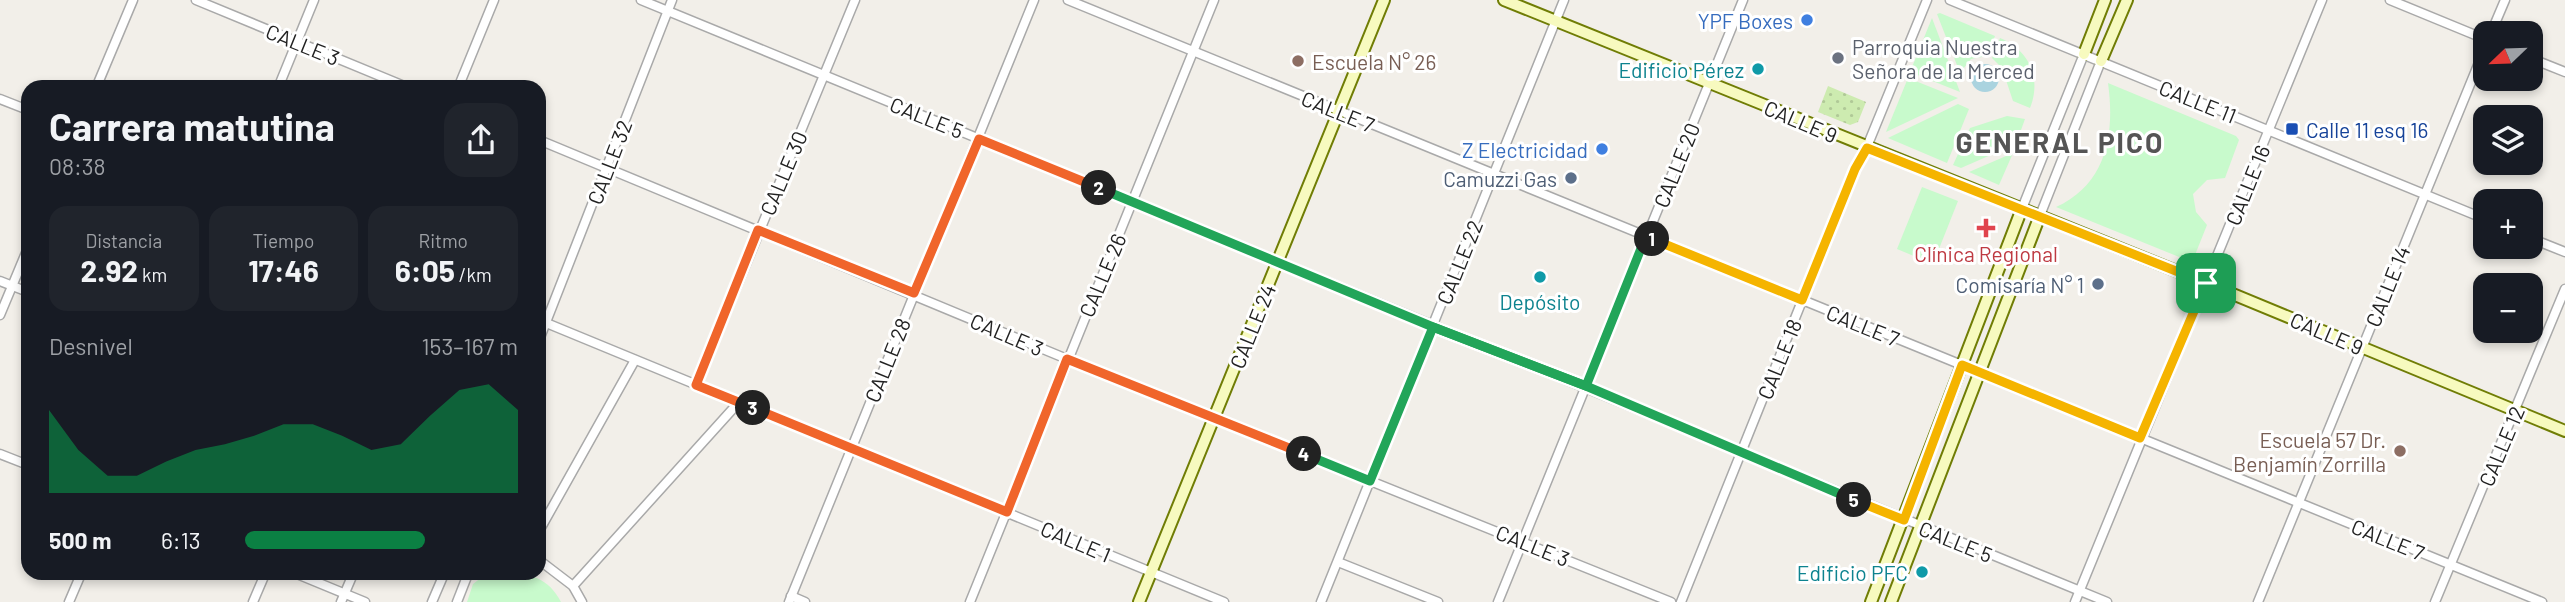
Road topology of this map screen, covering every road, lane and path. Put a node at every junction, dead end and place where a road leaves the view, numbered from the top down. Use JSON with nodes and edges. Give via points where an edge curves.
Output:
{"nodes":[{"id":1,"x":133,"y":0,"type":"edge"},
{"id":2,"x":196,"y":0,"type":"edge"},
{"id":3,"x":314,"y":0,"type":"edge"},
{"id":4,"x":494,"y":0,"type":"edge"},
{"id":5,"x":641,"y":0,"type":"edge"},
{"id":6,"x":672,"y":0,"type":"edge"},
{"id":7,"x":855,"y":0,"type":"edge"},
{"id":8,"x":1034,"y":0,"type":"edge"},
{"id":9,"x":1068,"y":0,"type":"edge"},
{"id":10,"x":1214,"y":0,"type":"edge"},
{"id":11,"x":1384,"y":0,"type":"edge"},
{"id":12,"x":1504,"y":0,"type":"edge"},
{"id":13,"x":1564,"y":0,"type":"edge"},
{"id":14,"x":1743,"y":0,"type":"edge"},
{"id":15,"x":1927,"y":0,"type":"edge"},
{"id":16,"x":1950,"y":0,"type":"edge"},
{"id":17,"x":2105,"y":0,"type":"edge"},
{"id":18,"x":2127,"y":0,"type":"edge"},
{"id":19,"x":2322,"y":0,"type":"edge"},
{"id":20,"x":2389,"y":0,"type":"edge"},
{"id":21,"x":2505,"y":0,"type":"edge"},
{"id":22,"x":667,"y":11,"type":"junction"},
{"id":23,"x":1556,"y":21,"type":"junction"},
{"id":24,"x":2496,"y":21,"type":"edge"},
{"id":25,"x":2473,"y":34,"type":"edge"},
{"id":26,"x":296,"y":41,"type":"junction"},
{"id":27,"x":1193,"y":51,"type":"junction"},
{"id":28,"x":2084,"y":54,"type":"junction"},
{"id":29,"x":2101,"y":61,"type":"junction"},
{"id":30,"x":2543,"y":63,"type":"edge"},
{"id":31,"x":2565,"y":72,"type":"edge"},
{"id":32,"x":824,"y":75,"type":"junction"},
{"id":33,"x":2473,"y":77,"type":"edge"},
{"id":34,"x":99,"y":80,"type":"edge"},
{"id":35,"x":281,"y":80,"type":"edge"},
{"id":36,"x":390,"y":80,"type":"edge"},
{"id":37,"x":461,"y":80,"type":"edge"},
{"id":38,"x":1710,"y":82,"type":"junction"},
{"id":39,"x":0,"y":99,"type":"edge"},
{"id":40,"x":21,"y":107,"type":"edge"},
{"id":41,"x":1339,"y":111,"type":"junction"},
{"id":42,"x":2269,"y":131,"type":"junction"},
{"id":43,"x":979,"y":139,"type":"junction"},
{"id":44,"x":546,"y":143,"type":"edge"},
{"id":45,"x":1867,"y":148,"type":"junction"},
{"id":46,"x":607,"y":167,"type":"junction"},
{"id":47,"x":1495,"y":174,"type":"junction"},
{"id":48,"x":2425,"y":194,"type":"junction"},
{"id":49,"x":1133,"y":201,"type":"junction"},
{"id":50,"x":2021,"y":211,"type":"junction"},
{"id":51,"x":2473,"y":214,"type":"edge"},
{"id":52,"x":2039,"y":218,"type":"junction"},
{"id":53,"x":758,"y":230,"type":"junction"},
{"id":54,"x":1646,"y":236,"type":"junction"},
{"id":55,"x":2543,"y":243,"type":"edge"},
{"id":56,"x":2565,"y":252,"type":"edge"},
{"id":57,"x":1278,"y":261,"type":"junction"},
{"id":58,"x":21,"y":265,"type":"edge"},
{"id":59,"x":0,"y":281,"type":"edge"},
{"id":60,"x":2206,"y":283,"type":"junction"},
{"id":61,"x":12,"y":286,"type":"junction"},
{"id":62,"x":21,"y":289,"type":"edge"},
{"id":63,"x":2565,"y":289,"type":"edge"},
{"id":64,"x":914,"y":293,"type":"junction"},
{"id":65,"x":1802,"y":300,"type":"junction"},
{"id":66,"x":546,"y":312,"type":"edge"},
{"id":67,"x":0,"y":315,"type":"edge"},
{"id":68,"x":546,"y":324,"type":"edge"},
{"id":69,"x":1433,"y":327,"type":"junction"},
{"id":70,"x":2362,"y":347,"type":"junction"},
{"id":71,"x":1067,"y":359,"type":"junction"},
{"id":72,"x":635,"y":360,"type":"junction"},
{"id":73,"x":1962,"y":365,"type":"junction"},
{"id":74,"x":1981,"y":372,"type":"junction"},
{"id":75,"x":696,"y":385,"type":"junction"},
{"id":76,"x":1586,"y":386,"type":"junction"},
{"id":77,"x":739,"y":402,"type":"junction"},
{"id":78,"x":2516,"y":411,"type":"junction"},
{"id":79,"x":1214,"y":418,"type":"junction"},
{"id":80,"x":2565,"y":431,"type":"edge"},
{"id":81,"x":2140,"y":438,"type":"junction"},
{"id":82,"x":852,"y":449,"type":"junction"},
{"id":83,"x":0,"y":454,"type":"edge"},
{"id":84,"x":1741,"y":454,"type":"junction"},
{"id":85,"x":21,"y":463,"type":"edge"},
{"id":86,"x":1370,"y":481,"type":"junction"},
{"id":87,"x":2299,"y":503,"type":"junction"},
{"id":88,"x":1007,"y":512,"type":"junction"},
{"id":89,"x":546,"y":519,"type":"edge"},
{"id":90,"x":1904,"y":520,"type":"junction"},
{"id":91,"x":1920,"y":526,"type":"junction"},
{"id":92,"x":1523,"y":541,"type":"junction"},
{"id":93,"x":1338,"y":562,"type":"junction"},
{"id":94,"x":546,"y":565,"type":"edge"},
{"id":95,"x":2451,"y":565,"type":"junction"},
{"id":96,"x":1151,"y":573,"type":"junction"},
{"id":97,"x":78,"y":580,"type":"edge"},
{"id":98,"x":263,"y":580,"type":"edge"},
{"id":99,"x":308,"y":580,"type":"edge"},
{"id":100,"x":350,"y":580,"type":"edge"},
{"id":101,"x":441,"y":580,"type":"edge"},
{"id":102,"x":466,"y":580,"type":"edge"},
{"id":103,"x":573,"y":586,"type":"junction"},
{"id":104,"x":2079,"y":591,"type":"junction"},
{"id":105,"x":343,"y":598,"type":"edge"},
{"id":106,"x":790,"y":599,"type":"edge"},
{"id":107,"x":69,"y":602,"type":"edge"},
{"id":108,"x":254,"y":602,"type":"edge"},
{"id":109,"x":365,"y":602,"type":"edge"},
{"id":110,"x":432,"y":602,"type":"edge"},
{"id":111,"x":457,"y":602,"type":"edge"},
{"id":112,"x":582,"y":602,"type":"edge"},
{"id":113,"x":805,"y":602,"type":"edge"},
{"id":114,"x":970,"y":602,"type":"edge"},
{"id":115,"x":1139,"y":602,"type":"edge"},
{"id":116,"x":1224,"y":602,"type":"edge"},
{"id":117,"x":1321,"y":602,"type":"edge"},
{"id":118,"x":1438,"y":602,"type":"edge"},
{"id":119,"x":1498,"y":602,"type":"edge"},
{"id":120,"x":1671,"y":602,"type":"edge"},
{"id":121,"x":1681,"y":602,"type":"edge"},
{"id":122,"x":1871,"y":602,"type":"edge"},
{"id":123,"x":1891,"y":602,"type":"edge"},
{"id":124,"x":2075,"y":602,"type":"edge"},
{"id":125,"x":2107,"y":602,"type":"edge"},
{"id":126,"x":2258,"y":602,"type":"edge"},
{"id":127,"x":2435,"y":602,"type":"edge"},
{"id":128,"x":2542,"y":602,"type":"edge"}],
"edges":[{"from":1,"to":34,"type":"street"},
{"from":2,"to":26,"type":"street","name":"CALLE 3"},
{"from":3,"to":26,"type":"street"},
{"from":4,"to":37,"type":"street"},
{"from":5,"to":22,"type":"street","name":"CALLE 5"},
{"from":6,"to":22,"type":"street","name":"CALLE 32"},
{"from":7,"to":32,"type":"street","name":"CALLE 30"},
{"from":8,"to":43,"type":"street","name":"CALLE 28"},
{"from":9,"to":27,"type":"street","name":"CALLE 7"},
{"from":10,"to":27,"type":"street","name":"CALLE 26"},
{"from":11,"to":41,"type":"main road","name":"CALLE 24"},
{"from":12,"to":23,"type":"main road","name":"CALLE 9"},
{"from":13,"to":23,"type":"street","name":"CALLE 22"},
{"from":14,"to":38,"type":"street","name":"CALLE 20"},
{"from":15,"to":45,"type":"street","name":"CALLE 18"},
{"from":16,"to":28,"type":"street","name":"CALLE 11"},
{"from":17,"to":28,"type":"main road"},
{"from":18,"to":29,"type":"main road"},
{"from":19,"to":42,"type":"street","name":"CALLE 16"},
{"from":20,"to":25,"type":"street"},
{"from":21,"to":24,"type":"street"},
{"from":22,"to":32,"type":"street","name":"CALLE 5"},
{"from":22,"to":46,"type":"street","name":"CALLE 32"},
{"from":23,"to":38,"type":"main road","name":"CALLE 9"},
{"from":23,"to":47,"type":"street","name":"CALLE 22"},
{"from":26,"to":35,"type":"street"},
{"from":26,"to":36,"type":"street","name":"CALLE 3"},
{"from":27,"to":41,"type":"street","name":"CALLE 7"},
{"from":27,"to":49,"type":"street","name":"CALLE 26"},
{"from":28,"to":29,"type":"street","name":"CALLE 11"},
{"from":28,"to":50,"type":"street"},
{"from":29,"to":42,"type":"street","name":"CALLE 11"},
{"from":29,"to":52,"type":"street"},
{"from":30,"to":31,"type":"street"},
{"from":32,"to":43,"type":"street","name":"CALLE 5"},
{"from":32,"to":53,"type":"street","name":"CALLE 30"},
{"from":33,"to":48,"type":"street","name":"CALLE 14"},
{"from":38,"to":45,"type":"main road","name":"CALLE 9"},
{"from":38,"to":54,"type":"street","name":"CALLE 20"},
{"from":39,"to":40,"type":"street"},
{"from":41,"to":47,"type":"street","name":"CALLE 7"},
{"from":41,"to":57,"type":"main road","name":"CALLE 24"},
{"from":42,"to":48,"type":"street","name":"CALLE 11"},
{"from":42,"to":60,"type":"street","name":"CALLE 16"},
{"from":43,"to":49,"type":"street","name":"CALLE 5"},
{"from":43,"to":64,"type":"street","name":"CALLE 28"},
{"from":44,"to":46,"type":"street","name":"CALLE 3"},
{"from":45,"to":50,"type":"main road","name":"CALLE 9"},
{"from":45,"to":65,"type":"street","name":"CALLE 18"},
{"from":46,"to":53,"type":"street","name":"CALLE 3"},
{"from":46,"to":66,"type":"street","name":"CALLE 32"},
{"from":47,"to":54,"type":"street","name":"CALLE 7"},
{"from":47,"to":69,"type":"street","name":"CALLE 22"},
{"from":48,"to":51,"type":"street","name":"CALLE 11"},
{"from":48,"to":70,"type":"street","name":"CALLE 14"},
{"from":49,"to":57,"type":"street","name":"CALLE 5"},
{"from":49,"to":71,"type":"street","name":"CALLE 26"},
{"from":50,"to":52,"type":"main road","name":"CALLE 9"},
{"from":50,"to":73,"type":"main road"},
{"from":52,"to":60,"type":"main road","name":"CALLE 9"},
{"from":52,"to":74,"type":"main road"},
{"from":53,"to":64,"type":"street","name":"CALLE 3"},
{"from":53,"to":75,"type":"street","name":"CALLE 30"},
{"from":54,"to":65,"type":"street","name":"CALLE 7"},
{"from":54,"to":76,"type":"street","name":"CALLE 20"},
{"from":55,"to":56,"type":"street"},
{"from":57,"to":69,"type":"street","name":"CALLE 5"},
{"from":57,"to":79,"type":"main road","name":"CALLE 24"},
{"from":58,"to":61,"type":"street"},
{"from":59,"to":61,"type":"street"},
{"from":60,"to":70,"type":"main road","name":"CALLE 9"},
{"from":60,"to":81,"type":"street","name":"CALLE 16"},
{"from":61,"to":62,"type":"street"},
{"from":61,"to":67,"type":"street"},
{"from":63,"to":78,"type":"street","name":"CALLE 12"},
{"from":64,"to":71,"type":"street","name":"CALLE 3"},
{"from":64,"to":82,"type":"street","name":"CALLE 28"},
{"from":65,"to":73,"type":"street","name":"CALLE 7"},
{"from":65,"to":84,"type":"street","name":"CALLE 18"},
{"from":68,"to":72,"type":"street","name":"CALLE 1"},
{"from":69,"to":76,"type":"street","name":"CALLE 5"},
{"from":69,"to":86,"type":"street","name":"CALLE 22"},
{"from":70,"to":78,"type":"main road","name":"CALLE 9"},
{"from":70,"to":87,"type":"street","name":"CALLE 14"},
{"from":71,"to":79,"type":"street","name":"CALLE 3"},
{"from":71,"to":88,"type":"street","name":"CALLE 26"},
{"from":72,"to":75,"type":"street","name":"CALLE 1"},
{"from":72,"to":89,"type":"street"},
{"from":73,"to":74,"type":"street","name":"CALLE 7"},
{"from":73,"to":90,"type":"main road"},
{"from":74,"to":81,"type":"street","name":"CALLE 7"},
{"from":74,"to":91,"type":"main road"},
{"from":75,"to":77,"type":"street","name":"CALLE 1"},
{"from":76,"to":84,"type":"street","name":"CALLE 5"},
{"from":76,"to":92,"type":"street","name":"CALLE 20"},
{"from":77,"to":82,"type":"street","name":"CALLE 1"},
{"from":77,"to":103,"type":"street"},
{"from":78,"to":80,"type":"main road","name":"CALLE 9"},
{"from":78,"to":95,"type":"street","name":"CALLE 12"},
{"from":79,"to":86,"type":"street","name":"CALLE 3"},
{"from":79,"to":96,"type":"main road","name":"CALLE 24"},
{"from":81,"to":87,"type":"street","name":"CALLE 7"},
{"from":81,"to":104,"type":"street","name":"CALLE 16"},
{"from":82,"to":88,"type":"street","name":"CALLE 1"},
{"from":82,"to":106,"type":"street","name":"CALLE 28"},
{"from":83,"to":85,"type":"street"},
{"from":84,"to":90,"type":"street","name":"CALLE 5"},
{"from":84,"to":121,"type":"street","name":"CALLE 18"},
{"from":86,"to":92,"type":"street","name":"CALLE 3"},
{"from":86,"to":93,"type":"street","name":"CALLE 22"},
{"from":87,"to":95,"type":"street","name":"CALLE 7"},
{"from":87,"to":126,"type":"street","name":"CALLE 14"},
{"from":88,"to":96,"type":"street","name":"CALLE 1"},
{"from":88,"to":114,"type":"street","name":"CALLE 26"},
{"from":90,"to":91,"type":"street","name":"CALLE 5"},
{"from":90,"to":122,"type":"main road"},
{"from":91,"to":104,"type":"street","name":"CALLE 5"},
{"from":91,"to":123,"type":"main road"},
{"from":92,"to":119,"type":"street","name":"CALLE 20"},
{"from":92,"to":120,"type":"street","name":"CALLE 3"},
{"from":93,"to":117,"type":"street","name":"CALLE 22"},
{"from":93,"to":118,"type":"street"},
{"from":94,"to":103,"type":"street"},
{"from":95,"to":127,"type":"street","name":"CALLE 12"},
{"from":95,"to":128,"type":"street","name":"CALLE 7"},
{"from":96,"to":115,"type":"main road","name":"CALLE 24"},
{"from":96,"to":116,"type":"street","name":"CALLE 1"},
{"from":97,"to":107,"type":"street"},
{"from":98,"to":108,"type":"street"},
{"from":99,"to":105,"type":"street"},
{"from":100,"to":105,"type":"street"},
{"from":101,"to":110,"type":"street"},
{"from":102,"to":111,"type":"street"},
{"from":103,"to":112,"type":"street"},
{"from":104,"to":124,"type":"street","name":"CALLE 16"},
{"from":104,"to":125,"type":"street","name":"CALLE 5"},
{"from":105,"to":109,"type":"street"},
{"from":106,"to":113,"type":"street"}]}
